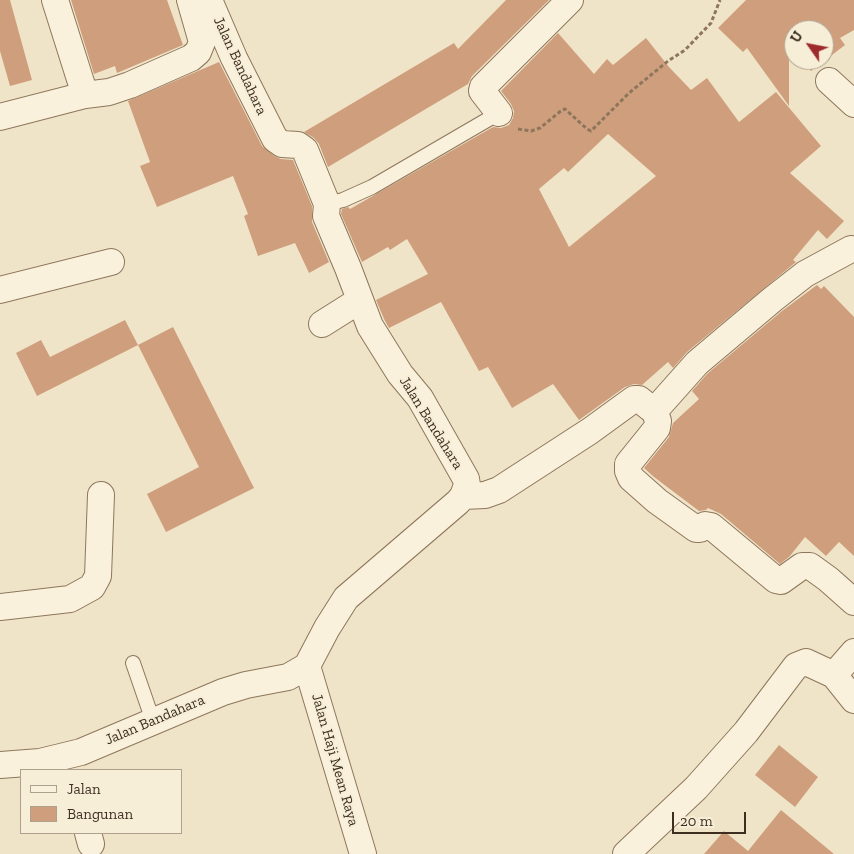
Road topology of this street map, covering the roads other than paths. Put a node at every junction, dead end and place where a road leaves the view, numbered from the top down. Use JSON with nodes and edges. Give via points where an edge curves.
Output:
{"nodes":[{"id":1,"x":55,"y":0,"type":"edge"},
{"id":2,"x":190,"y":0,"type":"edge"},
{"id":3,"x":209,"y":0,"type":"edge"},
{"id":4,"x":570,"y":0,"type":"edge"},
{"id":5,"x":829,"y":81,"type":"dead end"},
{"id":6,"x":85,"y":95,"type":"junction"},
{"id":7,"x":854,"y":104,"type":"edge"},
{"id":8,"x":499,"y":113,"type":"joint"},
{"id":9,"x":0,"y":117,"type":"edge"},
{"id":10,"x":327,"y":204,"type":"junction"},
{"id":11,"x":853,"y":243,"type":"edge"},
{"id":12,"x":111,"y":262,"type":"dead end"},
{"id":13,"x":0,"y":290,"type":"edge"},
{"id":14,"x":360,"y":300,"type":"junction"},
{"id":15,"x":322,"y":324,"type":"dead end"},
{"id":16,"x":654,"y":409,"type":"junction"},
{"id":17,"x":101,"y":495,"type":"dead end"},
{"id":18,"x":462,"y":496,"type":"junction"},
{"id":19,"x":854,"y":602,"type":"edge"},
{"id":20,"x":0,"y":607,"type":"edge"},
{"id":21,"x":854,"y":652,"type":"edge"},
{"id":22,"x":133,"y":663,"type":"dead end"},
{"id":23,"x":308,"y":666,"type":"junction"},
{"id":24,"x":834,"y":675,"type":"junction"},
{"id":25,"x":854,"y":700,"type":"edge"},
{"id":26,"x":153,"y":721,"type":"junction"},
{"id":27,"x":71,"y":762,"type":"edge"},
{"id":28,"x":0,"y":764,"type":"edge"},
{"id":29,"x":363,"y":854,"type":"edge"},
{"id":30,"x":626,"y":854,"type":"edge"}],
"edges":[{"from":1,"to":6,"type":"street"},
{"from":2,"to":6,"type":"street","via":[[202,38],[201,47],[194,56],[130,85]]},
{"from":3,"to":10,"type":"street","name":"Jalan Bandahara","via":[[275,139],[278,143],[298,145],[305,150]]},
{"from":4,"to":8,"type":"street","via":[[483,87],[482,91]]},
{"from":5,"to":7,"type":"street"},
{"from":6,"to":9,"type":"street"},
{"from":8,"to":10,"type":"lane","via":[[372,187]]},
{"from":10,"to":14,"type":"street","name":"Jalan Bandahara","via":[[326,216]]},
{"from":11,"to":16,"type":"street","via":[[786,289],[697,364]]},
{"from":12,"to":13,"type":"street"},
{"from":14,"to":15,"type":"street"},
{"from":14,"to":18,"type":"street","name":"Jalan Bandahara","via":[[370,326],[400,374],[420,398],[466,480]]},
{"from":16,"to":18,"type":"street","via":[[634,399],[499,490],[485,495]]},
{"from":16,"to":19,"type":"street","via":[[657,428],[628,464],[631,478],[696,529],[711,526],[776,580],[781,581],[802,566],[810,566]]},
{"from":17,"to":20,"type":"street","via":[[98,576],[92,587],[70,599]]},
{"from":18,"to":23,"type":"street","via":[[346,598]]},
{"from":21,"to":24,"type":"street"},
{"from":22,"to":26,"type":"lane"},
{"from":23,"to":26,"type":"street","name":"Jalan Bandahara","via":[[288,677],[223,692]]},
{"from":23,"to":29,"type":"street","name":"Jalan Haji Mean Raya"},
{"from":24,"to":25,"type":"street"},
{"from":24,"to":30,"type":"street","via":[[806,662],[796,666],[746,732],[696,788]]},
{"from":26,"to":27,"type":"street","name":"Jalan Bandahara","via":[[81,752]]},
{"from":27,"to":28,"type":"street","name":"Jalan Bandahara"}]}
